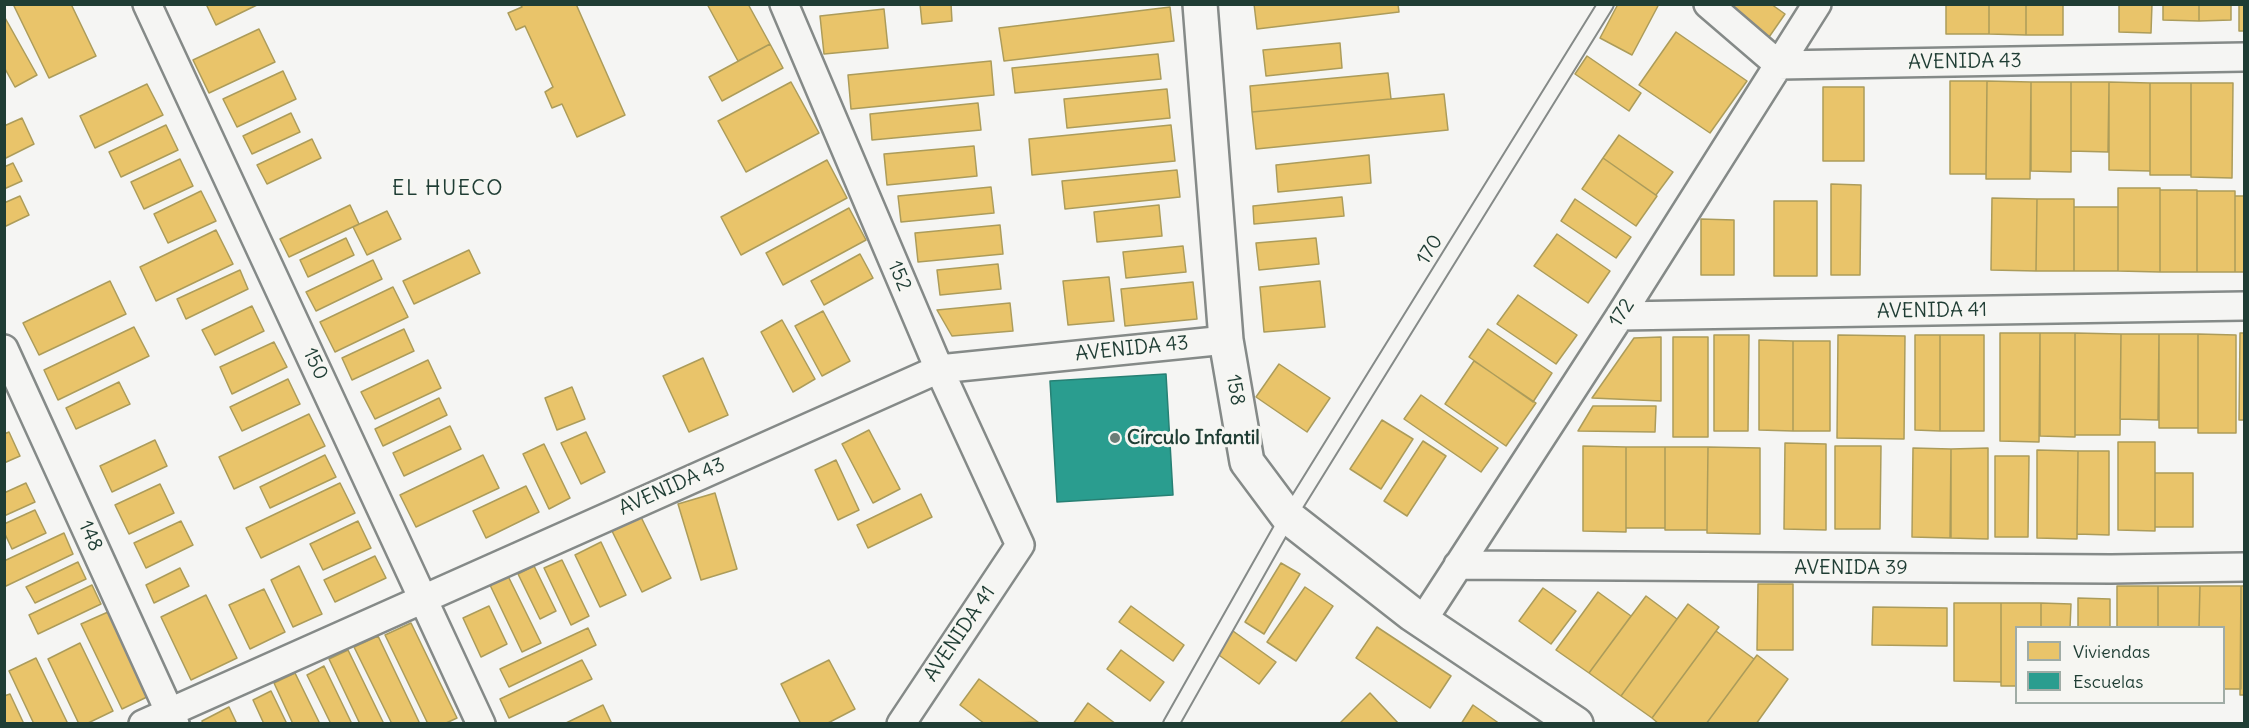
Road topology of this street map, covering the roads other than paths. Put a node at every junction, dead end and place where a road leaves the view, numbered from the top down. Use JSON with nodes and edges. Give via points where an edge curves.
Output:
{"nodes":[{"id":1,"x":147,"y":4,"type":"edge"},
{"id":2,"x":784,"y":4,"type":"edge"},
{"id":3,"x":1200,"y":4,"type":"edge"},
{"id":4,"x":1606,"y":4,"type":"edge"},
{"id":5,"x":1708,"y":4,"type":"edge"},
{"id":6,"x":1817,"y":4,"type":"edge"},
{"id":7,"x":2244,"y":57,"type":"edge"},
{"id":8,"x":1779,"y":65,"type":"junction"},
{"id":9,"x":2244,"y":306,"type":"edge"},
{"id":10,"x":1620,"y":316,"type":"junction"},
{"id":11,"x":1226,"y":340,"type":"junction"},
{"id":12,"x":4,"y":349,"type":"edge"},
{"id":13,"x":939,"y":369,"type":"junction"},
{"id":14,"x":1288,"y":517,"type":"junction"},
{"id":15,"x":1020,"y":545,"type":"joint"},
{"id":16,"x":1458,"y":565,"type":"junction"},
{"id":17,"x":2244,"y":567,"type":"edge"},
{"id":18,"x":424,"y":597,"type":"junction"},
{"id":19,"x":1423,"y":620,"type":"junction"},
{"id":20,"x":173,"y":718,"type":"edge"},
{"id":21,"x":143,"y":723,"type":"edge"},
{"id":22,"x":481,"y":723,"type":"edge"},
{"id":23,"x":901,"y":723,"type":"edge"},
{"id":24,"x":1171,"y":723,"type":"edge"},
{"id":25,"x":1576,"y":723,"type":"edge"}],
"edges":[{"from":1,"to":18,"type":"street","name":"150"},
{"from":2,"to":13,"type":"street","name":"152"},
{"from":3,"to":11,"type":"street","name":"158"},
{"from":4,"to":14,"type":"lane","name":"170"},
{"from":5,"to":8,"type":"street"},
{"from":6,"to":8,"type":"street","name":"172"},
{"from":7,"to":8,"type":"street","name":"AVENIDA 43"},
{"from":8,"to":10,"type":"street","name":"172"},
{"from":9,"to":10,"type":"street","name":"AVENIDA 41"},
{"from":10,"to":16,"type":"street","name":"172"},
{"from":11,"to":13,"type":"street","name":"AVENIDA 43"},
{"from":11,"to":14,"type":"street","name":"158","via":[[1247,462]]},
{"from":12,"to":20,"type":"street","name":"148"},
{"from":13,"to":15,"type":"street","name":"152"},
{"from":13,"to":18,"type":"street","name":"AVENIDA 43"},
{"from":14,"to":19,"type":"street","name":"158"},
{"from":14,"to":24,"type":"lane","name":"170"},
{"from":15,"to":23,"type":"street","name":"AVENIDA 41"},
{"from":16,"to":17,"type":"street","name":"AVENIDA 39"},
{"from":16,"to":19,"type":"street","name":"172"},
{"from":18,"to":20,"type":"street","name":"AVENIDA 43"},
{"from":18,"to":22,"type":"street","name":"150"},
{"from":19,"to":25,"type":"street","name":"158"},
{"from":20,"to":21,"type":"street","name":"AVENIDA 43"}]}
